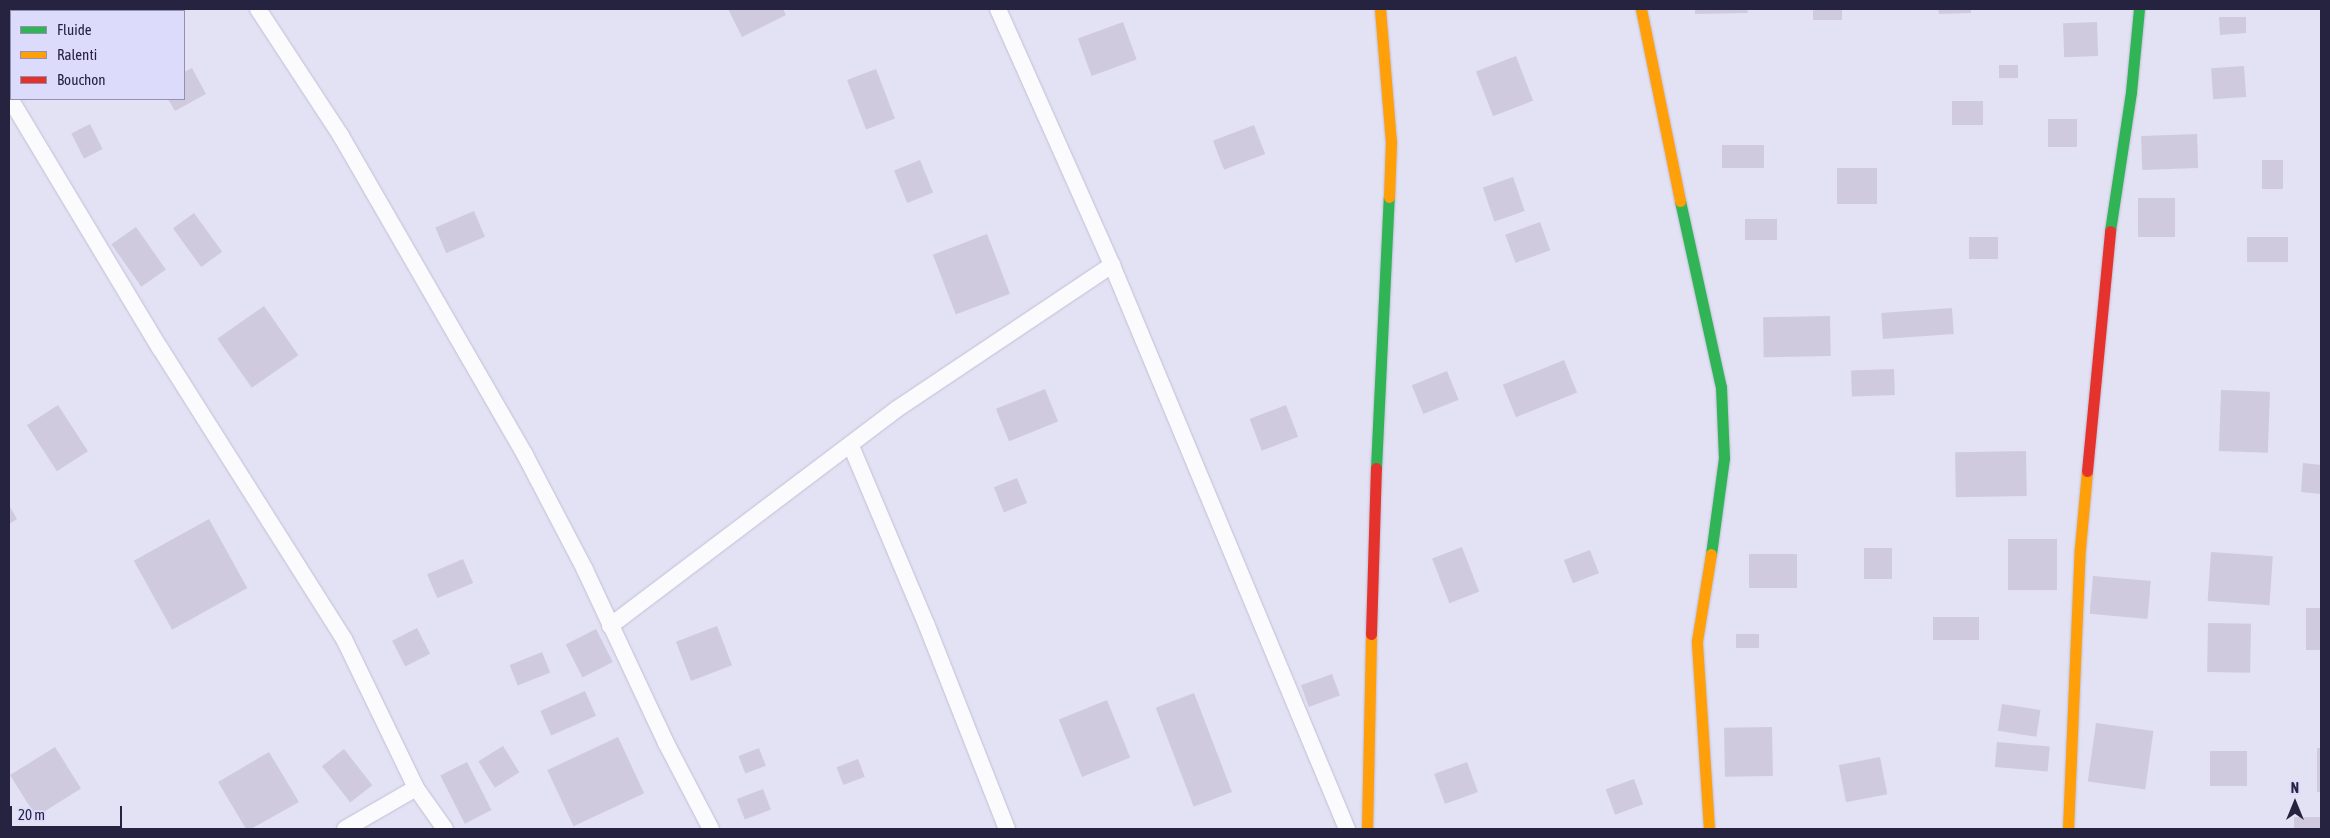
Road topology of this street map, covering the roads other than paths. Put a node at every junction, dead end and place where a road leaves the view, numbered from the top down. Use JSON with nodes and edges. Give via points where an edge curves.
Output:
{"nodes":[{"id":1,"x":258,"y":9,"type":"edge"},
{"id":2,"x":998,"y":9,"type":"edge"},
{"id":3,"x":1380,"y":9,"type":"edge"},
{"id":4,"x":1641,"y":9,"type":"edge"},
{"id":5,"x":2139,"y":9,"type":"edge"},
{"id":6,"x":11,"y":100,"type":"edge"},
{"id":7,"x":1112,"y":265,"type":"junction"},
{"id":8,"x":850,"y":446,"type":"junction"},
{"id":9,"x":610,"y":626,"type":"junction"},
{"id":10,"x":416,"y":788,"type":"junction"},
{"id":11,"x":345,"y":829,"type":"edge"},
{"id":12,"x":445,"y":829,"type":"edge"},
{"id":13,"x":711,"y":829,"type":"edge"},
{"id":14,"x":1007,"y":829,"type":"edge"},
{"id":15,"x":1347,"y":829,"type":"edge"},
{"id":16,"x":1367,"y":829,"type":"edge"},
{"id":17,"x":1709,"y":829,"type":"edge"},
{"id":18,"x":2068,"y":829,"type":"edge"}],
"edges":[{"from":1,"to":9,"type":"lane","via":[[341,136],[485,383],[525,454]]},
{"from":2,"to":7,"type":"lane"},
{"from":3,"to":16,"type":"street","via":[[1390,142],[1388,249],[1373,519]]},
{"from":4,"to":17,"type":"street","via":[[1721,387],[1724,458],[1697,641]]},
{"from":5,"to":18,"type":"street","via":[[2131,92],[2107,254],[2080,548]]},
{"from":6,"to":10,"type":"lane","via":[[160,348],[344,639]]},
{"from":7,"to":8,"type":"lane","via":[[897,409]]},
{"from":7,"to":15,"type":"lane"},
{"from":8,"to":9,"type":"lane"},
{"from":8,"to":14,"type":"lane","via":[[927,626]]},
{"from":9,"to":13,"type":"lane"},
{"from":10,"to":11,"type":"lane"},
{"from":10,"to":12,"type":"lane"}]}
